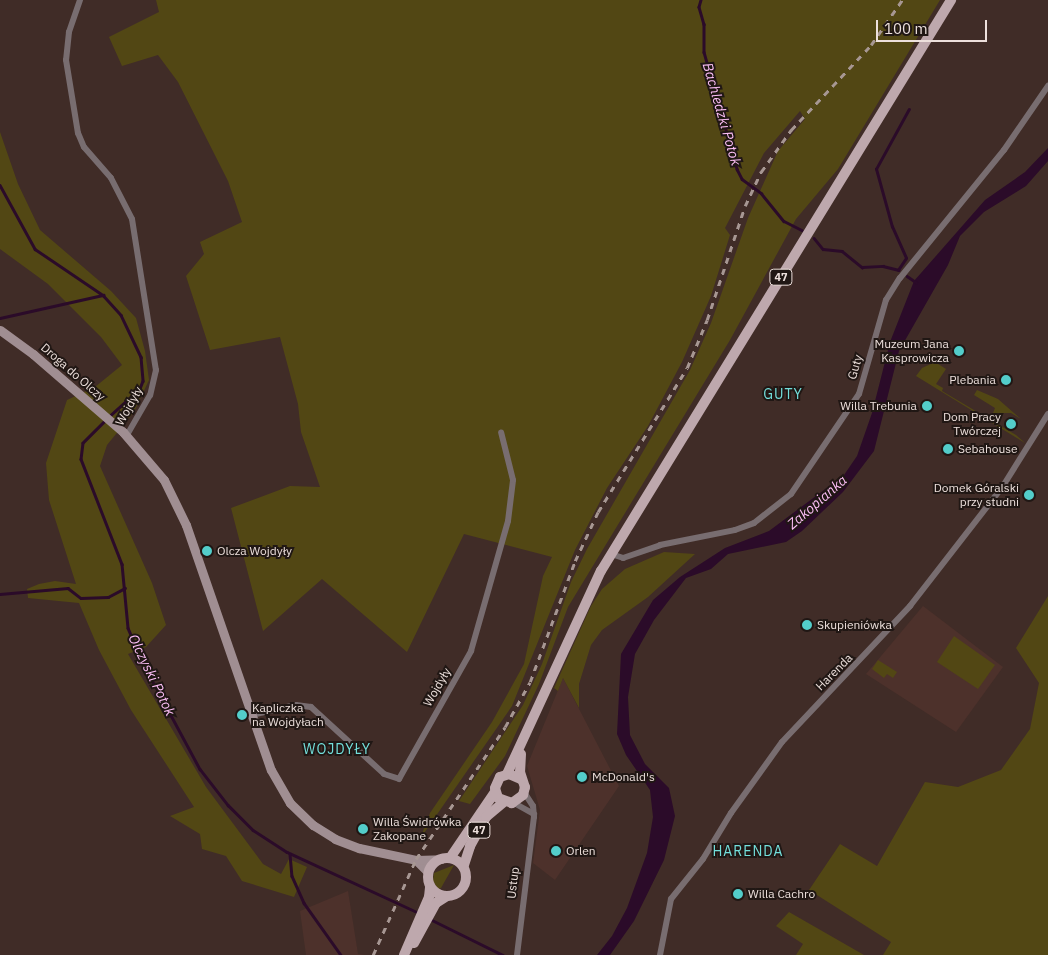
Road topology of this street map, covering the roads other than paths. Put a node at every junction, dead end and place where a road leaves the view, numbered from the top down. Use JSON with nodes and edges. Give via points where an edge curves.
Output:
{"nodes":[{"id":1,"x":80,"y":0,"type":"edge"},
{"id":2,"x":951,"y":0,"type":"edge"},
{"id":3,"x":1048,"y":86,"type":"edge"},
{"id":4,"x":0,"y":330,"type":"edge"},
{"id":5,"x":1048,"y":414,"type":"edge"},
{"id":6,"x":501,"y":432,"type":"dead end"},
{"id":7,"x":127,"y":436,"type":"junction"},
{"id":8,"x":611,"y":554,"type":"junction"},
{"id":9,"x":251,"y":715,"type":"junction"},
{"id":10,"x":521,"y":748,"type":"junction"},
{"id":11,"x":507,"y":774,"type":"junction"},
{"id":12,"x":521,"y":779,"type":"junction"},
{"id":13,"x":495,"y":792,"type":"junction"},
{"id":14,"x":524,"y":792,"type":"junction"},
{"id":15,"x":509,"y":802,"type":"junction"},
{"id":16,"x":534,"y":814,"type":"junction"},
{"id":17,"x":446,"y":858,"type":"junction"},
{"id":18,"x":416,"y":860,"type":"junction"},
{"id":19,"x":464,"y":865,"type":"junction"},
{"id":20,"x":428,"y":872,"type":"junction"},
{"id":21,"x":430,"y":887,"type":"junction"},
{"id":22,"x":447,"y":896,"type":"junction"},
{"id":23,"x":427,"y":911,"type":"junction"},
{"id":24,"x":421,"y":922,"type":"junction"},
{"id":25,"x":404,"y":955,"type":"edge"},
{"id":26,"x":408,"y":955,"type":"edge"},
{"id":27,"x":517,"y":955,"type":"edge"},
{"id":28,"x":660,"y":955,"type":"edge"}],
"edges":[{"from":1,"to":7,"type":"street","name":"Wojdyły","via":[[70,32],[66,70],[78,132],[84,146],[111,178],[124,201],[137,238],[141,290],[156,378],[138,420]]},
{"from":2,"to":8,"type":"main road","number":"47"},
{"from":3,"to":8,"type":"street","name":"Guty","via":[[1004,150],[886,300],[859,394],[791,494],[754,523],[735,530],[660,545],[623,558]]},
{"from":4,"to":7,"type":"street","name":"Droga do Olczy","via":[[33,354]]},
{"from":5,"to":28,"type":"street","name":"Harenda","via":[[1003,486],[911,605],[790,733],[732,813],[706,856],[670,902]]},
{"from":6,"to":9,"type":"street","name":"Wojdyły","via":[[513,480],[508,521],[471,651],[399,779],[384,774],[311,708],[288,706]]},
{"from":7,"to":9,"type":"street","name":"Wojdyły","via":[[155,466],[176,502]]},
{"from":8,"to":10,"type":"main road","number":"47"},
{"from":9,"to":18,"type":"street","name":"Wojdyły","via":[[275,780],[305,818],[345,843]]},
{"from":10,"to":11,"type":"main road","number":"47"},
{"from":10,"to":12,"type":"main road","number":"47"},
{"from":11,"to":12,"type":"main road"},
{"from":11,"to":13,"type":"main road","number":"47","via":[[498,779]]},
{"from":12,"to":14,"type":"main road","number":"47"},
{"from":13,"to":15,"type":"main road"},
{"from":13,"to":17,"type":"main road","number":"47"},
{"from":14,"to":15,"type":"main road","number":"47"},
{"from":14,"to":16,"type":"street"},
{"from":15,"to":16,"type":"street"},
{"from":15,"to":19,"type":"main road","number":"47","via":[[486,817]]},
{"from":16,"to":27,"type":"street","name":"Ustup"},
{"from":17,"to":18,"type":"street","name":"Wojdyły"},
{"from":17,"to":19,"type":"main road"},
{"from":17,"to":20,"type":"main road","number":"47"},
{"from":18,"to":20,"type":"street"},
{"from":19,"to":22,"type":"main road","number":"47","via":[[467,876],[464,886]]},
{"from":20,"to":21,"type":"main road","number":"47"},
{"from":21,"to":22,"type":"main road","via":[[437,894]]},
{"from":21,"to":23,"type":"main road","number":"47"},
{"from":22,"to":23,"type":"main road","number":"47"},
{"from":23,"to":24,"type":"main road","number":"47"},
{"from":24,"to":25,"type":"main road","number":"47"},
{"from":24,"to":26,"type":"main road","number":"47"}]}
